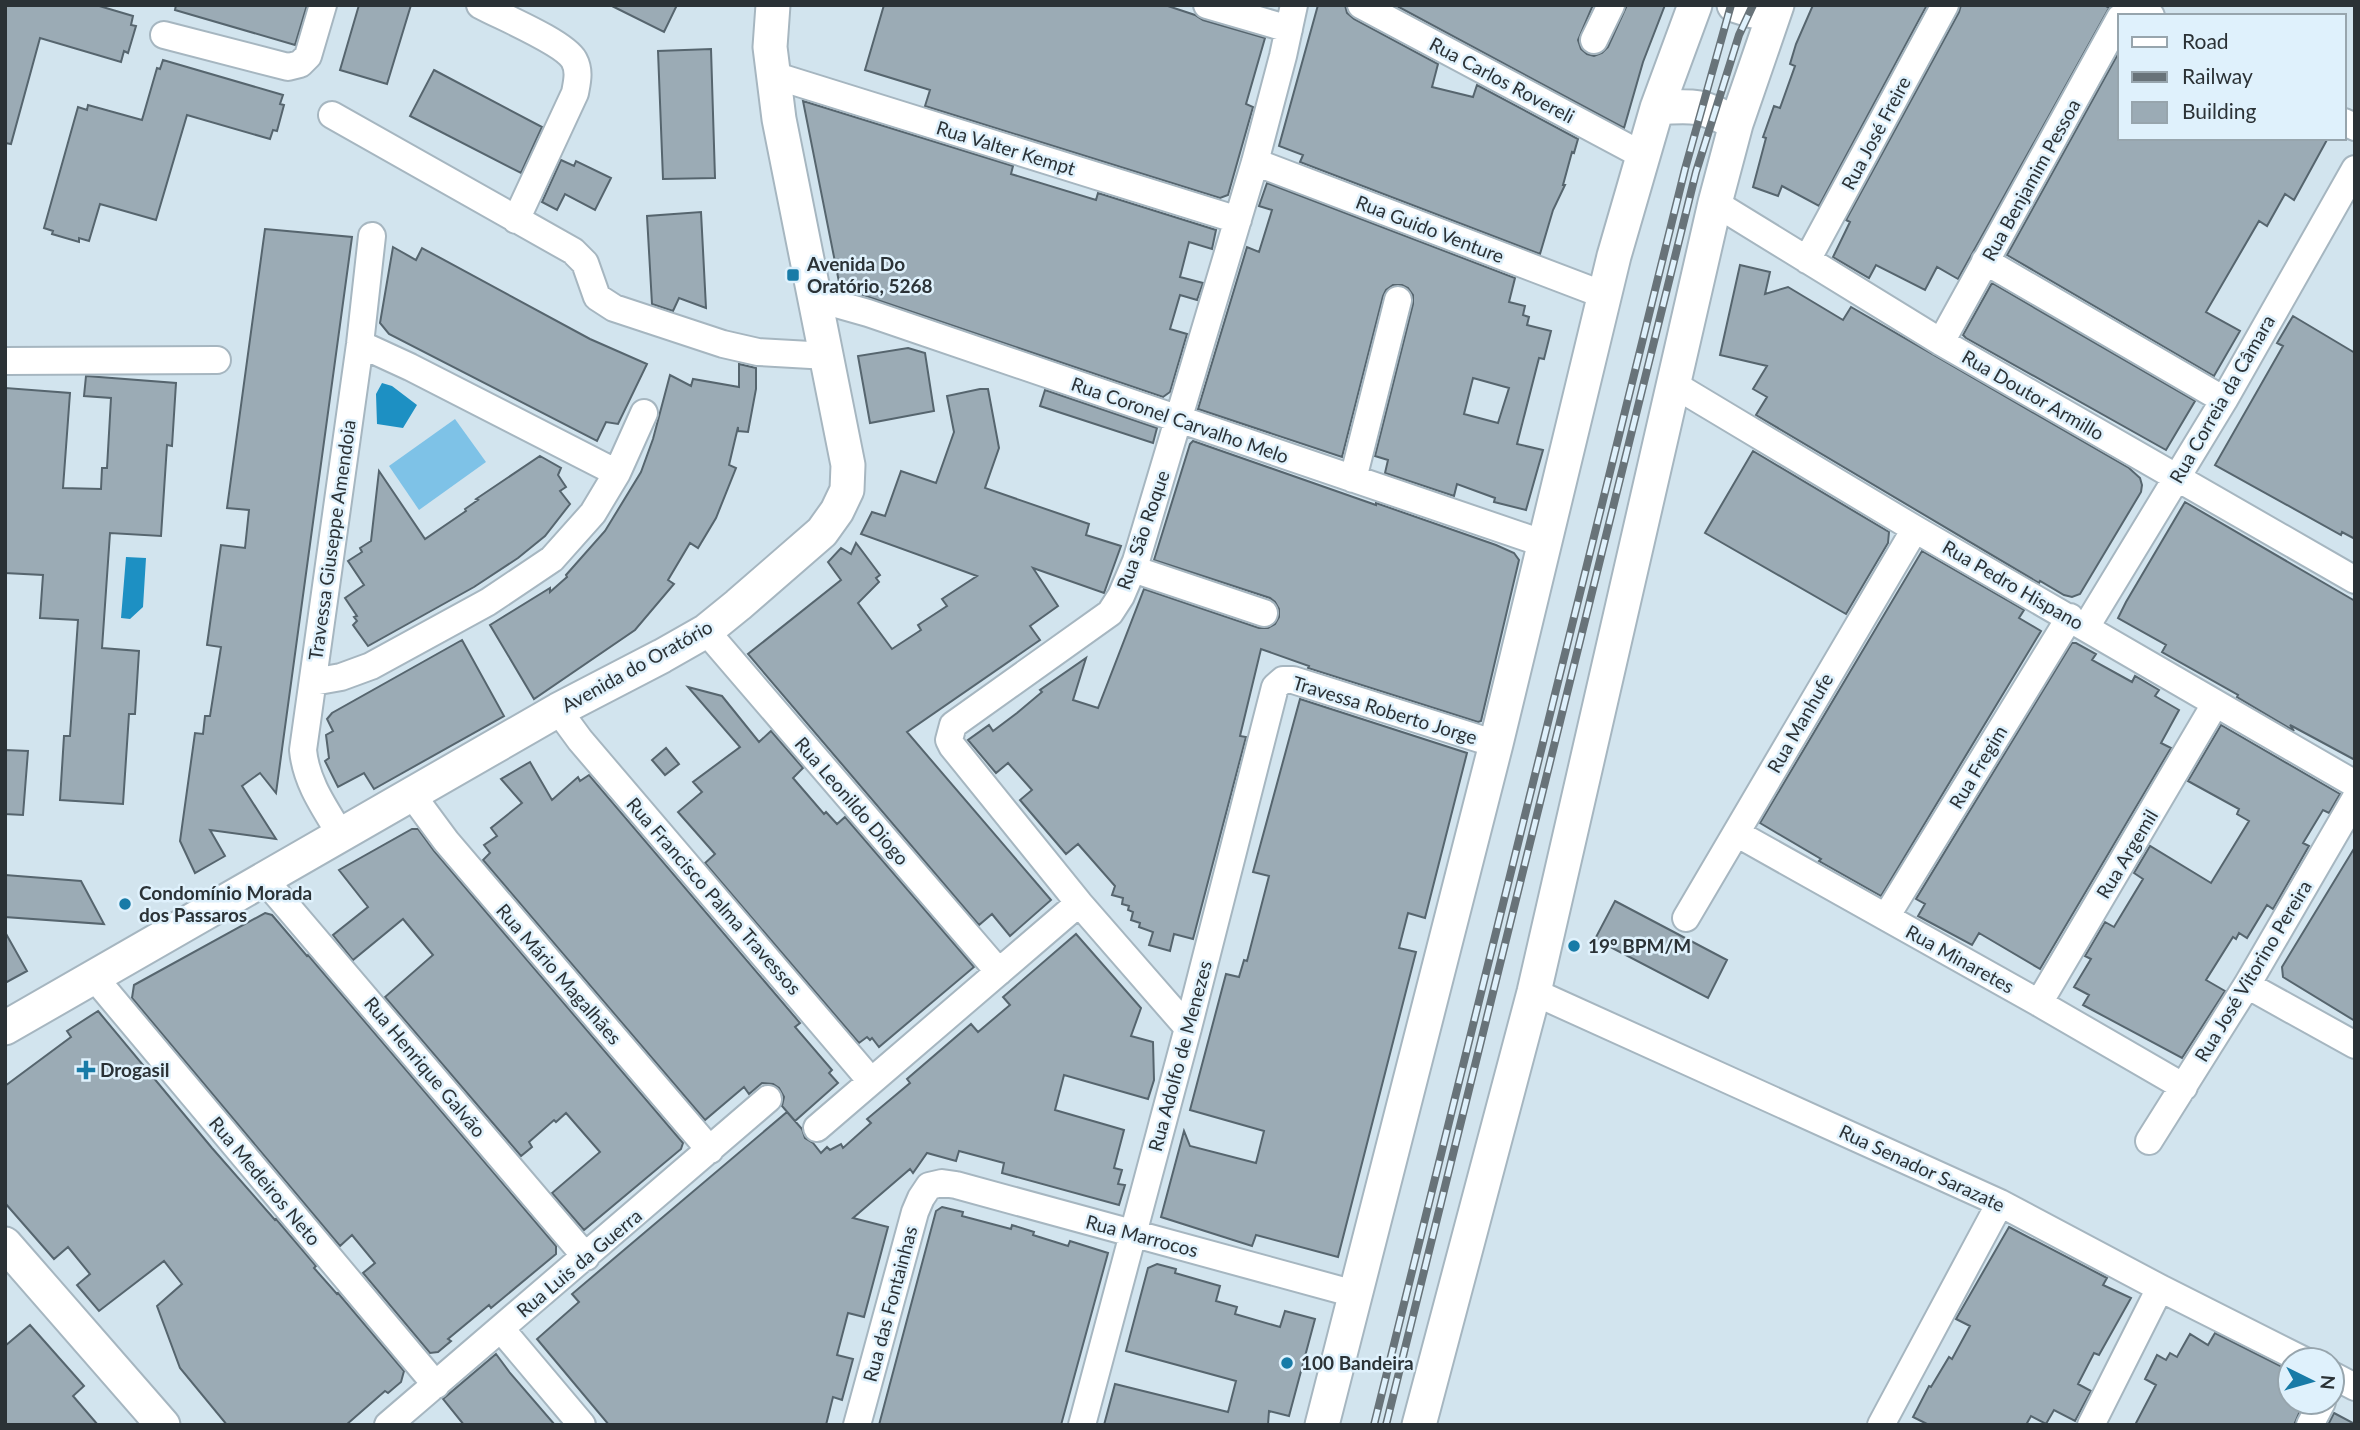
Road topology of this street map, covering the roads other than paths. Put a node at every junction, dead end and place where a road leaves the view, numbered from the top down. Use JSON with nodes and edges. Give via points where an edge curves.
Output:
{"nodes":[{"id":1,"x":323,"y":5,"type":"edge"},
{"id":2,"x":480,"y":5,"type":"edge"},
{"id":3,"x":773,"y":5,"type":"edge"},
{"id":4,"x":1207,"y":5,"type":"edge"},
{"id":5,"x":1361,"y":5,"type":"edge"},
{"id":6,"x":1611,"y":5,"type":"edge"},
{"id":7,"x":1695,"y":5,"type":"edge"},
{"id":8,"x":1734,"y":5,"type":"edge"},
{"id":9,"x":1945,"y":5,"type":"edge"},
{"id":10,"x":2130,"y":5,"type":"edge"},
{"id":11,"x":1777,"y":6,"type":"edge"},
{"id":12,"x":2147,"y":14,"type":"edge"},
{"id":13,"x":1291,"y":17,"type":"edge"},
{"id":14,"x":2118,"y":22,"type":"edge"},
{"id":15,"x":164,"y":35,"type":"dead end"},
{"id":16,"x":1594,"y":40,"type":"dead end"},
{"id":17,"x":774,"y":75,"type":"junction"},
{"id":18,"x":1657,"y":108,"type":"junction"},
{"id":19,"x":332,"y":115,"type":"dead end"},
{"id":20,"x":1736,"y":124,"type":"junction"},
{"id":21,"x":1642,"y":155,"type":"junction"},
{"id":22,"x":1255,"y":162,"type":"junction"},
{"id":23,"x":2355,"y":169,"type":"edge"},
{"id":24,"x":1715,"y":203,"type":"junction"},
{"id":25,"x":516,"y":220,"type":"junction"},
{"id":26,"x":1238,"y":220,"type":"junction"},
{"id":27,"x":372,"y":236,"type":"dead end"},
{"id":28,"x":1807,"y":260,"type":"junction"},
{"id":29,"x":1985,"y":261,"type":"junction"},
{"id":30,"x":1604,"y":295,"type":"junction"},
{"id":31,"x":815,"y":298,"type":"junction"},
{"id":32,"x":1398,"y":300,"type":"dead end"},
{"id":33,"x":1941,"y":342,"type":"junction"},
{"id":34,"x":360,"y":345,"type":"junction"},
{"id":35,"x":828,"y":356,"type":"junction"},
{"id":36,"x":217,"y":360,"type":"dead end"},
{"id":37,"x":5,"y":361,"type":"edge"},
{"id":38,"x":1673,"y":384,"type":"junction"},
{"id":39,"x":2224,"y":400,"type":"junction"},
{"id":40,"x":644,"y":412,"type":"dead end"},
{"id":41,"x":1180,"y":419,"type":"junction"},
{"id":42,"x":617,"y":473,"type":"junction"},
{"id":43,"x":1353,"y":478,"type":"junction"},
{"id":44,"x":2177,"y":478,"type":"junction"},
{"id":45,"x":1915,"y":529,"type":"junction"},
{"id":46,"x":1545,"y":544,"type":"junction"},
{"id":47,"x":1133,"y":569,"type":"junction"},
{"id":48,"x":2355,"y":580,"type":"edge"},
{"id":49,"x":1264,"y":613,"type":"dead end"},
{"id":50,"x":2078,"y":622,"type":"junction"},
{"id":51,"x":706,"y":631,"type":"junction"},
{"id":52,"x":313,"y":682,"type":"junction"},
{"id":53,"x":1275,"y":687,"type":"joint"},
{"id":54,"x":2216,"y":705,"type":"junction"},
{"id":55,"x":558,"y":710,"type":"junction"},
{"id":56,"x":1496,"y":744,"type":"junction"},
{"id":57,"x":2355,"y":784,"type":"edge"},
{"id":58,"x":412,"y":795,"type":"junction"},
{"id":59,"x":2355,"y":799,"type":"edge"},
{"id":60,"x":1736,"y":833,"type":"junction"},
{"id":61,"x":341,"y":835,"type":"junction"},
{"id":62,"x":263,"y":878,"type":"junction"},
{"id":63,"x":1079,"y":903,"type":"junction"},
{"id":64,"x":1886,"y":917,"type":"junction"},
{"id":65,"x":1686,"y":918,"type":"dead end"},
{"id":66,"x":999,"y":972,"type":"junction"},
{"id":67,"x":94,"y":977,"type":"junction"},
{"id":68,"x":2247,"y":985,"type":"junction"},
{"id":69,"x":1534,"y":992,"type":"junction"},
{"id":70,"x":2039,"y":1003,"type":"junction"},
{"id":71,"x":5,"y":1028,"type":"edge"},
{"id":72,"x":1188,"y":1028,"type":"junction"},
{"id":73,"x":2355,"y":1045,"type":"edge"},
{"id":74,"x":872,"y":1081,"type":"junction"},
{"id":75,"x":2183,"y":1087,"type":"junction"},
{"id":76,"x":768,"y":1099,"type":"dead end"},
{"id":77,"x":817,"y":1128,"type":"dead end"},
{"id":78,"x":2149,"y":1142,"type":"dead end"},
{"id":79,"x":710,"y":1150,"type":"junction"},
{"id":80,"x":929,"y":1186,"type":"joint"},
{"id":81,"x":2000,"y":1203,"type":"junction"},
{"id":82,"x":1134,"y":1233,"type":"junction"},
{"id":83,"x":6,"y":1245,"type":"edge"},
{"id":84,"x":586,"y":1257,"type":"junction"},
{"id":85,"x":2160,"y":1288,"type":"junction"},
{"id":86,"x":1355,"y":1294,"type":"junction"},
{"id":87,"x":501,"y":1329,"type":"junction"},
{"id":88,"x":2276,"y":1346,"type":"edge"},
{"id":89,"x":436,"y":1385,"type":"junction"},
{"id":90,"x":163,"y":1425,"type":"edge"},
{"id":91,"x":388,"y":1425,"type":"edge"},
{"id":92,"x":582,"y":1425,"type":"edge"},
{"id":93,"x":857,"y":1425,"type":"edge"},
{"id":94,"x":1082,"y":1425,"type":"edge"},
{"id":95,"x":1322,"y":1425,"type":"edge"},
{"id":96,"x":1419,"y":1425,"type":"edge"},
{"id":97,"x":1881,"y":1425,"type":"edge"},
{"id":98,"x":2091,"y":1425,"type":"edge"}],
"edges":[{"from":1,"to":15,"type":"street","via":[[307,56],[288,67]]},
{"from":2,"to":25,"type":"street","via":[[563,48],[574,61],[578,77],[575,93]]},
{"from":3,"to":17,"type":"main road","name":"Avenida do Oratório","via":[[770,47]]},
{"from":4,"to":13,"type":"street"},
{"from":5,"to":21,"type":"street","name":"Rua Carlos Rovereli"},
{"from":6,"to":16,"type":"street"},
{"from":7,"to":18,"type":"main road"},
{"from":8,"to":11,"type":"main road","via":[[1753,11]]},
{"from":9,"to":28,"type":"street","name":"Rua José Freire"},
{"from":10,"to":12,"type":"street"},
{"from":11,"to":20,"type":"main road"},
{"from":13,"to":22,"type":"street","name":"Rua São Roque"},
{"from":14,"to":29,"type":"street","name":"Rua Benjamim Pessoa"},
{"from":17,"to":26,"type":"street","name":"Rua Valter Kempt"},
{"from":17,"to":31,"type":"main road","name":"Avenida do Oratório"},
{"from":18,"to":20,"type":"main road","via":[[1695,106]]},
{"from":18,"to":21,"type":"main road"},
{"from":19,"to":25,"type":"street"},
{"from":20,"to":24,"type":"main road"},
{"from":21,"to":30,"type":"main road"},
{"from":22,"to":26,"type":"street","name":"Rua São Roque"},
{"from":22,"to":30,"type":"street","name":"Rua Guido Venture"},
{"from":23,"to":39,"type":"street","name":"Rua Correia da Câmara"},
{"from":24,"to":28,"type":"street","name":"Rua Doutor Armillo"},
{"from":24,"to":38,"type":"main road"},
{"from":25,"to":35,"type":"street","via":[[573,251],[585,263],[597,297],[614,308],[758,352]]},
{"from":26,"to":41,"type":"street","name":"Rua São Roque"},
{"from":27,"to":34,"type":"street","name":"Travessa Giuseppe Amendoia"},
{"from":28,"to":33,"type":"street","name":"Rua Doutor Armillo"},
{"from":29,"to":33,"type":"street","name":"Rua Benjamim Pessoa"},
{"from":29,"to":39,"type":"street"},
{"from":30,"to":46,"type":"main road"},
{"from":31,"to":35,"type":"main road","name":"Avenida do Oratório"},
{"from":31,"to":41,"type":"street","name":"Rua Coronel Carvalho Melo"},
{"from":32,"to":43,"type":"street"},
{"from":33,"to":44,"type":"street","name":"Rua Doutor Armillo"},
{"from":34,"to":42,"type":"street"},
{"from":34,"to":52,"type":"street","name":"Travessa Giuseppe Amendoia"},
{"from":35,"to":51,"type":"main road","name":"Avenida do Oratório","via":[[848,465],[846,490],[837,511],[822,532]]},
{"from":36,"to":37,"type":"street"},
{"from":38,"to":45,"type":"street","name":"Rua Pedro Hispano"},
{"from":38,"to":69,"type":"main road"},
{"from":39,"to":44,"type":"street","name":"Rua Correia da Câmara"},
{"from":40,"to":42,"type":"street"},
{"from":41,"to":43,"type":"street","name":"Rua Coronel Carvalho Melo"},
{"from":41,"to":47,"type":"street","name":"Rua São Roque"},
{"from":42,"to":52,"type":"street","via":[[593,513],[552,559],[488,602],[371,666]]},
{"from":43,"to":46,"type":"street","name":"Rua Coronel Carvalho Melo"},
{"from":44,"to":48,"type":"street","name":"Rua Doutor Armillo"},
{"from":44,"to":50,"type":"street","name":"Rua Correia da Câmara"},
{"from":45,"to":50,"type":"street","name":"Rua Pedro Hispano"},
{"from":45,"to":60,"type":"street","name":"Rua Manhufe"},
{"from":46,"to":56,"type":"main road"},
{"from":47,"to":49,"type":"street"},
{"from":47,"to":63,"type":"street","name":"Rua São Roque","via":[[1111,613],[950,732],[952,746]]},
{"from":50,"to":54,"type":"street","name":"Rua Pedro Hispano"},
{"from":50,"to":64,"type":"street","name":"Rua Fregim"},
{"from":51,"to":55,"type":"main road","name":"Avenida do Oratório"},
{"from":51,"to":66,"type":"street","name":"Rua Leonildo Diogo"},
{"from":52,"to":61,"type":"street","name":"Travessa Giuseppe Amendoia","via":[[304,768]]},
{"from":53,"to":56,"type":"street","name":"Travessa Roberto Jorge","via":[[1283,680],[1293,680]]},
{"from":53,"to":72,"type":"street","name":"Rua Adolfo de Menezes"},
{"from":54,"to":57,"type":"street","name":"Rua Pedro Hispano"},
{"from":54,"to":70,"type":"street","name":"Rua Argemil"},
{"from":55,"to":58,"type":"main road","name":"Avenida do Oratório"},
{"from":55,"to":74,"type":"street","name":"Rua Francisco Palma Travessos"},
{"from":56,"to":86,"type":"main road"},
{"from":58,"to":61,"type":"main road","name":"Avenida do Oratório"},
{"from":58,"to":79,"type":"street","name":"Rua Mário Magalhães","via":[[446,841]]},
{"from":59,"to":68,"type":"street","name":"Rua José Vitorino Pereira"},
{"from":60,"to":64,"type":"street","name":"Rua Minaretes"},
{"from":60,"to":65,"type":"street","name":"Rua Manhufe"},
{"from":61,"to":62,"type":"main road","name":"Avenida do Oratório"},
{"from":62,"to":67,"type":"main road","name":"Avenida do Oratório"},
{"from":62,"to":84,"type":"street","name":"Rua Henrique Galvão"},
{"from":63,"to":66,"type":"street"},
{"from":63,"to":72,"type":"street","name":"Rua São Roque"},
{"from":64,"to":70,"type":"street","name":"Rua Minaretes"},
{"from":66,"to":74,"type":"street"},
{"from":67,"to":71,"type":"main road","name":"Avenida do Oratório"},
{"from":67,"to":89,"type":"street","name":"Rua Medeiros Neto"},
{"from":68,"to":73,"type":"street"},
{"from":68,"to":75,"type":"street","name":"Rua José Vitorino Pereira"},
{"from":69,"to":81,"type":"street","name":"Rua Senador Sarazate"},
{"from":69,"to":96,"type":"main road"},
{"from":70,"to":75,"type":"street","name":"Rua Minaretes"},
{"from":72,"to":82,"type":"street","name":"Rua Adolfo de Menezes"},
{"from":74,"to":77,"type":"street"},
{"from":75,"to":78,"type":"street","name":"Rua José Vitorino Pereira"},
{"from":76,"to":79,"type":"street","name":"Rua Luis da Guerra"},
{"from":79,"to":84,"type":"street","name":"Rua Luis da Guerra"},
{"from":80,"to":82,"type":"street","name":"Rua Marrocos","via":[[956,1185]]},
{"from":80,"to":93,"type":"street","name":"Rua das Fontainhas","via":[[915,1212]]},
{"from":81,"to":85,"type":"street","name":"Rua Senador Sarazate"},
{"from":81,"to":97,"type":"street"},
{"from":82,"to":86,"type":"street","name":"Rua Marrocos"},
{"from":82,"to":94,"type":"street","name":"Rua Adolfo de Menezes"},
{"from":83,"to":90,"type":"main road"},
{"from":84,"to":87,"type":"street","name":"Rua Luis da Guerra"},
{"from":85,"to":88,"type":"street","name":"Rua Senador Sarazate"},
{"from":85,"to":98,"type":"street"},
{"from":86,"to":95,"type":"main road"},
{"from":87,"to":89,"type":"street","name":"Rua Luis da Guerra"},
{"from":87,"to":92,"type":"street"},
{"from":89,"to":91,"type":"street","name":"Rua Luis da Guerra"}]}
